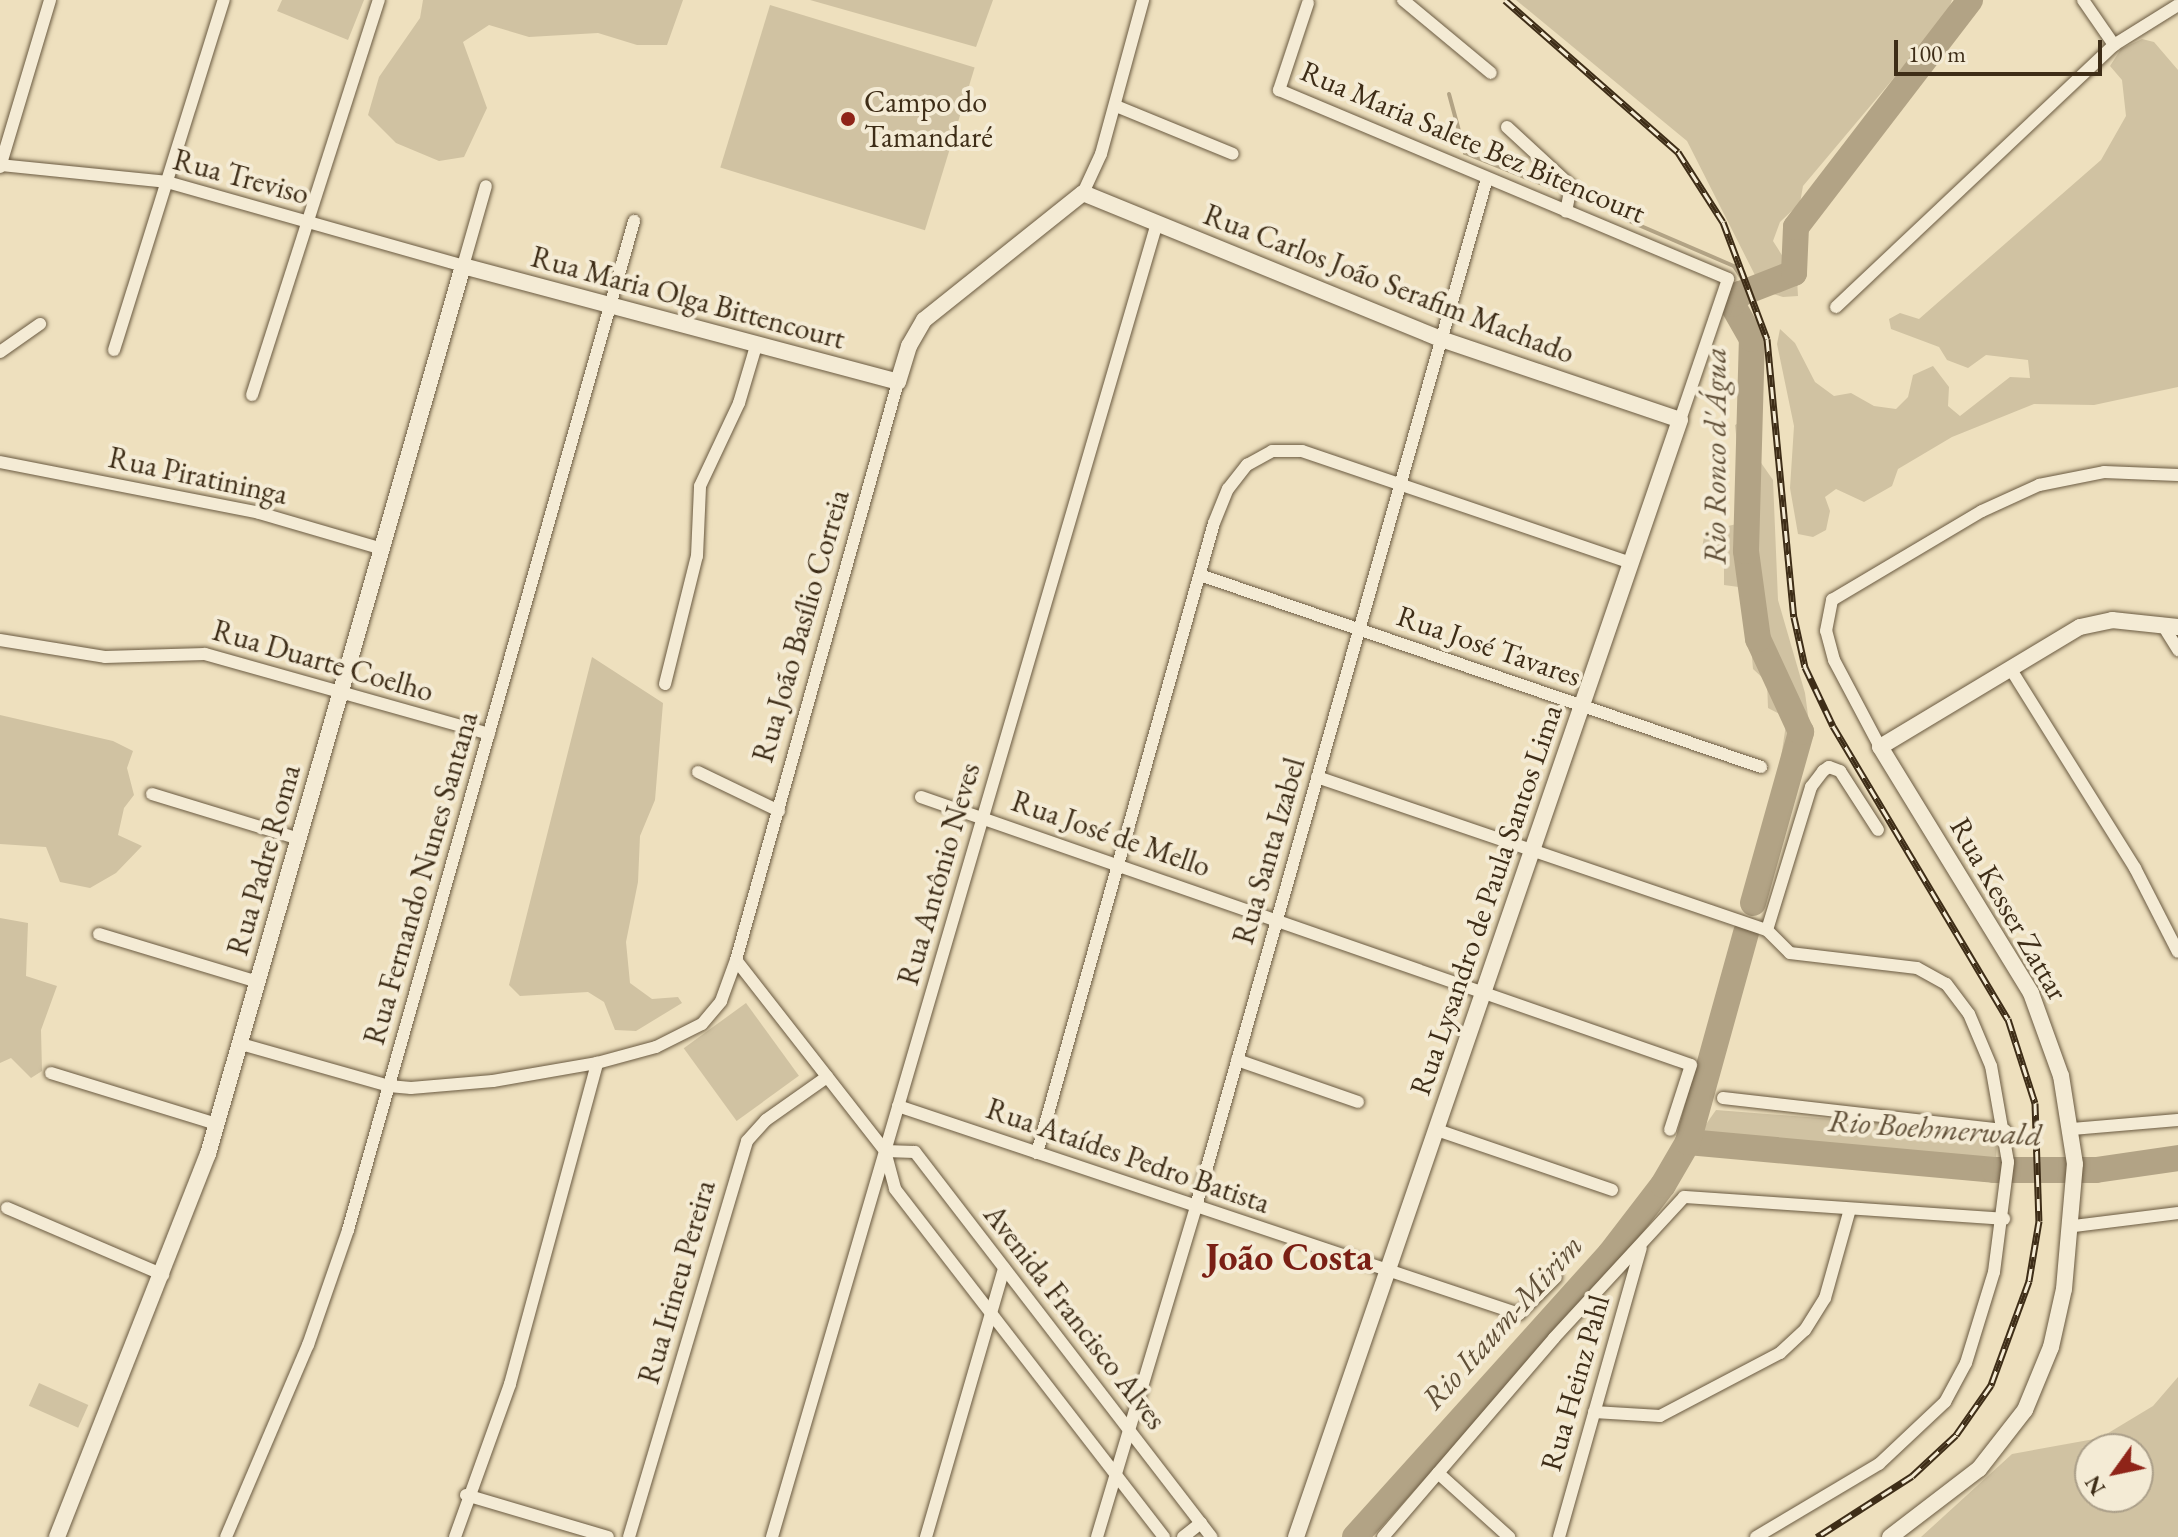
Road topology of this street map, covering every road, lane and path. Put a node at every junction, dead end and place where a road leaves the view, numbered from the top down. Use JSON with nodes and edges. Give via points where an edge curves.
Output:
{"nodes":[{"id":1,"x":50,"y":0,"type":"edge"},
{"id":2,"x":224,"y":0,"type":"edge"},
{"id":3,"x":379,"y":0,"type":"edge"},
{"id":4,"x":1143,"y":0,"type":"edge"},
{"id":5,"x":1403,"y":0,"type":"edge"},
{"id":6,"x":2083,"y":0,"type":"edge"},
{"id":7,"x":1308,"y":3,"type":"dead end"},
{"id":8,"x":2178,"y":5,"type":"edge"},
{"id":9,"x":2114,"y":45,"type":"junction"},
{"id":10,"x":1491,"y":73,"type":"dead end"},
{"id":11,"x":1116,"y":106,"type":"junction"},
{"id":12,"x":1507,"y":127,"type":"dead end"},
{"id":13,"x":1233,"y":154,"type":"dead end"},
{"id":14,"x":0,"y":166,"type":"edge"},
{"id":15,"x":1487,"y":178,"type":"junction"},
{"id":16,"x":167,"y":182,"type":"junction"},
{"id":17,"x":486,"y":186,"type":"dead end"},
{"id":18,"x":1083,"y":193,"type":"junction"},
{"id":19,"x":1566,"y":212,"type":"junction"},
{"id":20,"x":634,"y":221,"type":"dead end"},
{"id":21,"x":307,"y":222,"type":"junction"},
{"id":22,"x":1156,"y":226,"type":"junction"},
{"id":23,"x":463,"y":266,"type":"junction"},
{"id":24,"x":1728,"y":279,"type":"joint"},
{"id":25,"x":609,"y":307,"type":"junction"},
{"id":26,"x":1836,"y":307,"type":"dead end"},
{"id":27,"x":40,"y":324,"type":"dead end"},
{"id":28,"x":1441,"y":339,"type":"junction"},
{"id":29,"x":756,"y":346,"type":"junction"},
{"id":30,"x":114,"y":350,"type":"dead end"},
{"id":31,"x":0,"y":352,"type":"edge"},
{"id":32,"x":898,"y":382,"type":"junction"},
{"id":33,"x":252,"y":395,"type":"dead end"},
{"id":34,"x":1680,"y":420,"type":"junction"},
{"id":35,"x":0,"y":462,"type":"edge"},
{"id":36,"x":2178,"y":475,"type":"edge"},
{"id":37,"x":1400,"y":485,"type":"junction"},
{"id":38,"x":382,"y":549,"type":"junction"},
{"id":39,"x":1631,"y":563,"type":"junction"},
{"id":40,"x":1200,"y":575,"type":"junction"},
{"id":41,"x":2170,"y":625,"type":"edge"},
{"id":42,"x":1359,"y":629,"type":"junction"},
{"id":43,"x":0,"y":640,"type":"edge"},
{"id":44,"x":2178,"y":650,"type":"edge"},
{"id":45,"x":2010,"y":668,"type":"junction"},
{"id":46,"x":665,"y":684,"type":"dead end"},
{"id":47,"x":341,"y":692,"type":"junction"},
{"id":48,"x":1582,"y":706,"type":"junction"},
{"id":49,"x":489,"y":734,"type":"junction"},
{"id":50,"x":1880,"y":747,"type":"junction"},
{"id":51,"x":1761,"y":767,"type":"dead end"},
{"id":52,"x":698,"y":772,"type":"dead end"},
{"id":53,"x":1317,"y":777,"type":"junction"},
{"id":54,"x":152,"y":794,"type":"dead end"},
{"id":55,"x":921,"y":797,"type":"dead end"},
{"id":56,"x":779,"y":811,"type":"junction"},
{"id":57,"x":983,"y":817,"type":"junction"},
{"id":58,"x":1878,"y":830,"type":"dead end"},
{"id":59,"x":299,"y":839,"type":"junction"},
{"id":60,"x":1533,"y":848,"type":"junction"},
{"id":61,"x":1120,"y":864,"type":"junction"},
{"id":62,"x":1277,"y":918,"type":"junction"},
{"id":63,"x":1767,"y":930,"type":"junction"},
{"id":64,"x":99,"y":934,"type":"dead end"},
{"id":65,"x":2178,"y":952,"type":"edge"},
{"id":66,"x":736,"y":960,"type":"junction"},
{"id":67,"x":258,"y":982,"type":"junction"},
{"id":68,"x":1485,"y":990,"type":"junction"},
{"id":69,"x":241,"y":1044,"type":"junction"},
{"id":70,"x":1237,"y":1060,"type":"junction"},
{"id":71,"x":597,"y":1063,"type":"junction"},
{"id":72,"x":51,"y":1073,"type":"dead end"},
{"id":73,"x":827,"y":1077,"type":"junction"},
{"id":74,"x":389,"y":1086,"type":"junction"},
{"id":75,"x":1723,"y":1098,"type":"dead end"},
{"id":76,"x":1358,"y":1102,"type":"dead end"},
{"id":77,"x":898,"y":1106,"type":"junction"},
{"id":78,"x":2178,"y":1120,"type":"edge"},
{"id":79,"x":217,"y":1124,"type":"junction"},
{"id":80,"x":2072,"y":1129,"type":"junction"},
{"id":81,"x":1437,"y":1130,"type":"junction"},
{"id":82,"x":1670,"y":1130,"type":"dead end"},
{"id":83,"x":2005,"y":1130,"type":"junction"},
{"id":84,"x":885,"y":1151,"type":"junction"},
{"id":85,"x":1037,"y":1153,"type":"junction"},
{"id":86,"x":1612,"y":1190,"type":"dead end"},
{"id":87,"x":1196,"y":1206,"type":"junction"},
{"id":88,"x":7,"y":1208,"type":"dead end"},
{"id":89,"x":1850,"y":1209,"type":"junction"},
{"id":90,"x":2178,"y":1213,"type":"edge"},
{"id":91,"x":2004,"y":1219,"type":"junction"},
{"id":92,"x":2074,"y":1226,"type":"junction"},
{"id":93,"x":1642,"y":1244,"type":"junction"},
{"id":94,"x":1004,"y":1268,"type":"junction"},
{"id":95,"x":1389,"y":1271,"type":"junction"},
{"id":96,"x":163,"y":1275,"type":"junction"},
{"id":97,"x":1556,"y":1277,"type":"dead end"},
{"id":98,"x":991,"y":1313,"type":"junction"},
{"id":99,"x":1594,"y":1412,"type":"junction"},
{"id":100,"x":1131,"y":1432,"type":"junction"},
{"id":101,"x":1438,"y":1473,"type":"junction"},
{"id":102,"x":1117,"y":1476,"type":"junction"},
{"id":103,"x":466,"y":1495,"type":"junction"},
{"id":104,"x":1201,"y":1523,"type":"junction"},
{"id":105,"x":57,"y":1537,"type":"edge"},
{"id":106,"x":226,"y":1537,"type":"edge"},
{"id":107,"x":455,"y":1537,"type":"edge"},
{"id":108,"x":608,"y":1537,"type":"edge"},
{"id":109,"x":629,"y":1537,"type":"edge"},
{"id":110,"x":772,"y":1537,"type":"edge"},
{"id":111,"x":926,"y":1537,"type":"edge"},
{"id":112,"x":1097,"y":1537,"type":"edge"},
{"id":113,"x":1164,"y":1537,"type":"edge"},
{"id":114,"x":1183,"y":1537,"type":"edge"},
{"id":115,"x":1211,"y":1537,"type":"edge"},
{"id":116,"x":1296,"y":1537,"type":"edge"},
{"id":117,"x":1383,"y":1537,"type":"edge"},
{"id":118,"x":1509,"y":1537,"type":"edge"},
{"id":119,"x":1559,"y":1537,"type":"edge"},
{"id":120,"x":1756,"y":1537,"type":"edge"},
{"id":121,"x":1890,"y":1537,"type":"edge"}],
"edges":[{"from":1,"to":14,"type":"street"},
{"from":2,"to":16,"type":"street"},
{"from":3,"to":21,"type":"street"},
{"from":4,"to":11,"type":"street"},
{"from":5,"to":10,"type":"street"},
{"from":6,"to":9,"type":"street"},
{"from":7,"to":15,"type":"street","name":"Rua Maria Salete Bez Bitencourt","via":[[1279,90]]},
{"from":8,"to":9,"type":"street"},
{"from":9,"to":26,"type":"street"},
{"from":11,"to":13,"type":"street"},
{"from":11,"to":18,"type":"street"},
{"from":12,"to":19,"type":"street","via":[[1571,186]]},
{"from":14,"to":16,"type":"street","name":"Rua Treviso"},
{"from":15,"to":19,"type":"street","name":"Rua Maria Salete Bez Bitencourt"},
{"from":15,"to":28,"type":"street","name":"Rua Santa Izabel"},
{"from":16,"to":21,"type":"street","name":"Rua Treviso"},
{"from":16,"to":30,"type":"street"},
{"from":17,"to":23,"type":"street","name":"Rua Padre Roma"},
{"from":18,"to":22,"type":"street","name":"Rua Carlos João Serafim Machado"},
{"from":18,"to":32,"type":"street","name":"Rua João Basílio Correia","via":[[936,307],[909,346]]},
{"from":19,"to":24,"type":"street","name":"Rua Maria Salete Bez Bitencourt"},
{"from":20,"to":25,"type":"street","name":"Rua Fernando Nunes Santana"},
{"from":21,"to":23,"type":"street","name":"Rua Treviso"},
{"from":21,"to":33,"type":"street"},
{"from":22,"to":28,"type":"street","name":"Rua Carlos João Serafim Machado"},
{"from":22,"to":57,"type":"street","name":"Rua Antônio Neves"},
{"from":23,"to":25,"type":"street","name":"Rua Maria Olga Bittencourt"},
{"from":23,"to":38,"type":"street","name":"Rua Padre Roma"},
{"from":24,"to":34,"type":"street","name":"Rua Lysandro de Paula Santos Lima"},
{"from":25,"to":29,"type":"street","name":"Rua Maria Olga Bittencourt"},
{"from":25,"to":49,"type":"street","name":"Rua Fernando Nunes Santana"},
{"from":27,"to":31,"type":"street"},
{"from":28,"to":34,"type":"street","name":"Rua Carlos João Serafim Machado"},
{"from":28,"to":37,"type":"street","name":"Rua Santa Izabel"},
{"from":29,"to":32,"type":"street","name":"Rua Maria Olga Bittencourt"},
{"from":29,"to":46,"type":"street","via":[[739,403],[700,486],[697,556]]},
{"from":32,"to":56,"type":"street","name":"Rua João Basílio Correia"},
{"from":34,"to":39,"type":"street","name":"Rua Lysandro de Paula Santos Lima"},
{"from":35,"to":38,"type":"street","name":"Rua Piratininga","via":[[259,513]]},
{"from":36,"to":50,"type":"street","name":"Rua Kesser Zattar","via":[[2104,472],[2039,485],[1982,511],[1832,600],[1826,631],[1834,660]]},
{"from":37,"to":39,"type":"street"},
{"from":37,"to":40,"type":"street","via":[[1302,451],[1257,457],[1235,477],[1220,504]]},
{"from":37,"to":42,"type":"street","name":"Rua Santa Izabel"},
{"from":38,"to":47,"type":"street","name":"Rua Padre Roma"},
{"from":39,"to":48,"type":"street","name":"Rua Lysandro de Paula Santos Lima"},
{"from":40,"to":42,"type":"street","name":"Rua José Tavares"},
{"from":40,"to":61,"type":"street"},
{"from":41,"to":44,"type":"street"},
{"from":41,"to":45,"type":"street","via":[[2096,622]]},
{"from":42,"to":48,"type":"street","name":"Rua José Tavares"},
{"from":42,"to":53,"type":"street","name":"Rua Santa Izabel"},
{"from":43,"to":47,"type":"street","name":"Rua Duarte Coelho","via":[[105,657],[190,651]]},
{"from":45,"to":50,"type":"street"},
{"from":45,"to":65,"type":"street","via":[[2135,868]]},
{"from":47,"to":49,"type":"street","name":"Rua Duarte Coelho"},
{"from":47,"to":59,"type":"street","name":"Rua Padre Roma"},
{"from":48,"to":51,"type":"street","name":"Rua José Tavares"},
{"from":48,"to":60,"type":"street","name":"Rua Lysandro de Paula Santos Lima"},
{"from":49,"to":74,"type":"street","name":"Rua Fernando Nunes Santana"},
{"from":50,"to":80,"type":"street","name":"Rua Kesser Zattar","via":[[2031,993],[2051,1041]]},
{"from":52,"to":56,"type":"street"},
{"from":53,"to":60,"type":"street"},
{"from":53,"to":62,"type":"street","name":"Rua Santa Izabel"},
{"from":54,"to":59,"type":"street"},
{"from":55,"to":57,"type":"street","name":"Rua José de Mello"},
{"from":56,"to":66,"type":"street","name":"Rua João Basílio Correia"},
{"from":57,"to":61,"type":"street","name":"Rua José de Mello"},
{"from":57,"to":77,"type":"street","name":"Rua Antônio Neves"},
{"from":58,"to":63,"type":"street","via":[[1840,771],[1823,771],[1811,787]]},
{"from":59,"to":67,"type":"street","name":"Rua Padre Roma"},
{"from":60,"to":63,"type":"street"},
{"from":60,"to":68,"type":"street","name":"Rua Lysandro de Paula Santos Lima"},
{"from":61,"to":62,"type":"street","name":"Rua José de Mello"},
{"from":61,"to":85,"type":"street"},
{"from":62,"to":68,"type":"street","name":"Rua José de Mello"},
{"from":62,"to":70,"type":"street","name":"Rua Santa Izabel"},
{"from":63,"to":83,"type":"street","via":[[1790,953],[1917,968],[1946,984],[1969,1014],[1985,1049]]},
{"from":64,"to":67,"type":"street"},
{"from":66,"to":71,"type":"street","name":"Rua João Basílio Correia","via":[[721,1001],[702,1024],[656,1047]]},
{"from":66,"to":73,"type":"street"},
{"from":67,"to":69,"type":"street","name":"Rua Padre Roma"},
{"from":68,"to":81,"type":"street","name":"Rua Lysandro de Paula Santos Lima"},
{"from":68,"to":82,"type":"street","name":"Rua José de Mello","via":[[1691,1065]]},
{"from":69,"to":74,"type":"street","name":"Rua João Basílio Correia"},
{"from":69,"to":79,"type":"street","name":"Rua Padre Roma"},
{"from":70,"to":76,"type":"street"},
{"from":70,"to":87,"type":"street","name":"Rua Santa Izabel"},
{"from":71,"to":74,"type":"street","name":"Rua João Basílio Correia","via":[[493,1081]]},
{"from":71,"to":103,"type":"street","via":[[510,1384]]},
{"from":72,"to":79,"type":"street"},
{"from":73,"to":84,"type":"street"},
{"from":73,"to":109,"type":"street","name":"Rua Irineu Pereira","via":[[766,1120],[747,1141]]},
{"from":74,"to":106,"type":"street","name":"Rua Fernando Nunes Santana","via":[[322,1309]]},
{"from":75,"to":83,"type":"street"},
{"from":77,"to":84,"type":"street","name":"Rua Antônio Neves"},
{"from":77,"to":85,"type":"street","name":"Rua Ataídes Pedro Batista"},
{"from":78,"to":80,"type":"street"},
{"from":79,"to":96,"type":"street","name":"Rua Padre Roma"},
{"from":80,"to":92,"type":"street","name":"Rua Kesser Zattar"},
{"from":81,"to":86,"type":"street"},
{"from":81,"to":95,"type":"street","name":"Rua Lysandro de Paula Santos Lima"},
{"from":83,"to":91,"type":"street"},
{"from":84,"to":94,"type":"street","name":"Avenida Francisco Alves","via":[[915,1152]]},
{"from":84,"to":98,"type":"street","via":[[895,1189]]},
{"from":84,"to":110,"type":"street","name":"Rua Antônio Neves"},
{"from":85,"to":87,"type":"street","name":"Rua Ataídes Pedro Batista"},
{"from":87,"to":95,"type":"street","name":"Rua Ataídes Pedro Batista"},
{"from":87,"to":100,"type":"street","name":"Rua Santa Izabel"},
{"from":88,"to":96,"type":"street"},
{"from":89,"to":91,"type":"street"},
{"from":89,"to":93,"type":"street","via":[[1684,1197]]},
{"from":89,"to":99,"type":"street","via":[[1825,1298],[1805,1330],[1780,1353],[1660,1416]]},
{"from":90,"to":92,"type":"street"},
{"from":91,"to":120,"type":"street","via":[[1977,1333],[1945,1402],[1879,1464]]},
{"from":92,"to":121,"type":"street","name":"Rua Kesser Zattar","via":[[2057,1325],[2025,1410],[1979,1469]]},
{"from":93,"to":99,"type":"street","name":"Rua Heinz Pahl"},
{"from":93,"to":101,"type":"street"},
{"from":94,"to":98,"type":"street"},
{"from":94,"to":100,"type":"street","name":"Avenida Francisco Alves"},
{"from":95,"to":97,"type":"street","name":"Rua Ataídes Pedro Batista","via":[[1519,1314]]},
{"from":95,"to":116,"type":"street","name":"Rua Lysandro de Paula Santos Lima"},
{"from":96,"to":105,"type":"street","name":"Rua Padre Roma"},
{"from":98,"to":102,"type":"street"},
{"from":98,"to":111,"type":"street"},
{"from":99,"to":119,"type":"street","name":"Rua Heinz Pahl"},
{"from":100,"to":102,"type":"street","name":"Rua Santa Izabel"},
{"from":100,"to":104,"type":"street","name":"Avenida Francisco Alves"},
{"from":101,"to":117,"type":"street"},
{"from":101,"to":118,"type":"street"},
{"from":102,"to":112,"type":"street","name":"Rua Santa Izabel"},
{"from":102,"to":113,"type":"street"},
{"from":103,"to":107,"type":"street"},
{"from":103,"to":108,"type":"street"},
{"from":104,"to":114,"type":"street"},
{"from":104,"to":115,"type":"street","name":"Avenida Francisco Alves"}]}
